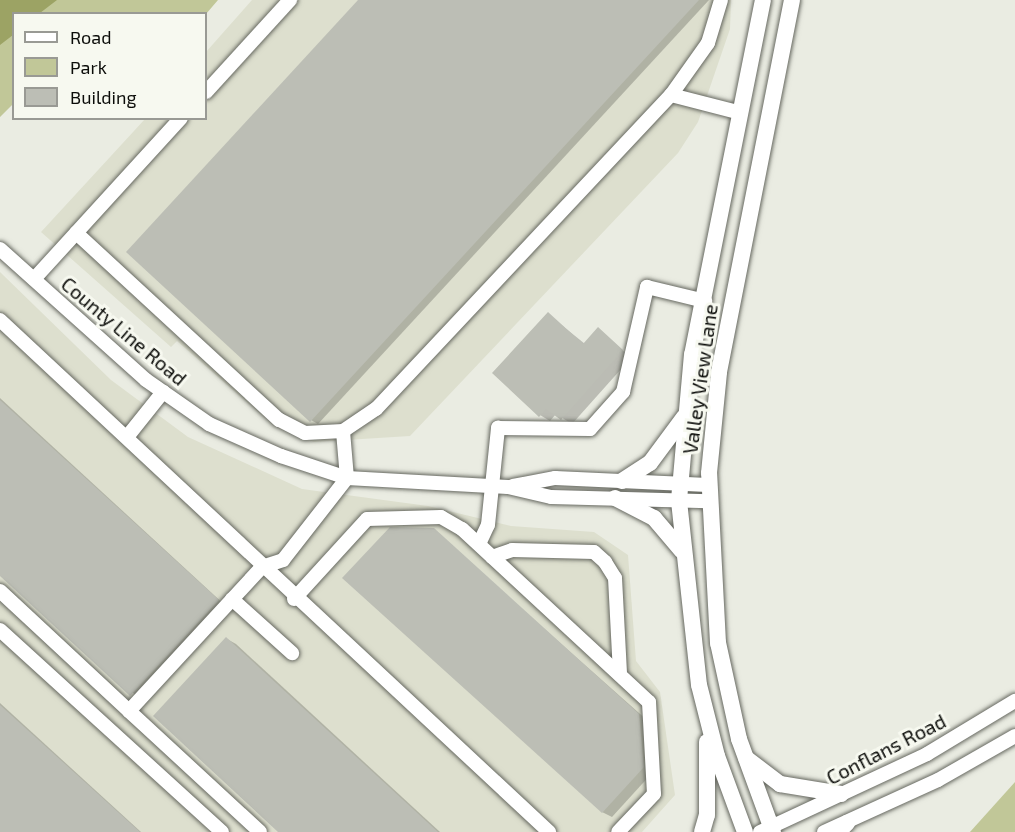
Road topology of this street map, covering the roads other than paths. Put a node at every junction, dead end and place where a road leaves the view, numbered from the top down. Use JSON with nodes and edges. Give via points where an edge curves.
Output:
{"nodes":[{"id":1,"x":290,"y":0,"type":"edge"},
{"id":2,"x":721,"y":0,"type":"edge"},
{"id":3,"x":763,"y":0,"type":"edge"},
{"id":4,"x":792,"y":0,"type":"edge"},
{"id":5,"x":207,"y":91,"type":"edge"},
{"id":6,"x":671,"y":95,"type":"junction"},
{"id":7,"x":741,"y":113,"type":"junction"},
{"id":8,"x":769,"y":116,"type":"junction"},
{"id":9,"x":179,"y":120,"type":"edge"},
{"id":10,"x":76,"y":233,"type":"junction"},
{"id":11,"x":0,"y":249,"type":"edge"},
{"id":12,"x":34,"y":279,"type":"junction"},
{"id":13,"x":705,"y":302,"type":"junction"},
{"id":14,"x":0,"y":320,"type":"edge"},
{"id":15,"x":163,"y":392,"type":"junction"},
{"id":16,"x":686,"y":414,"type":"junction"},
{"id":17,"x":343,"y":431,"type":"junction"},
{"id":18,"x":127,"y":437,"type":"junction"},
{"id":19,"x":347,"y":478,"type":"junction"},
{"id":20,"x":621,"y":482,"type":"junction"},
{"id":21,"x":492,"y":487,"type":"junction"},
{"id":22,"x":508,"y":487,"type":"junction"},
{"id":23,"x":680,"y":493,"type":"junction"},
{"id":24,"x":709,"y":493,"type":"junction"},
{"id":25,"x":615,"y":498,"type":"junction"},
{"id":26,"x":479,"y":544,"type":"junction"},
{"id":27,"x":682,"y":550,"type":"junction"},
{"id":28,"x":492,"y":557,"type":"junction"},
{"id":29,"x":262,"y":567,"type":"junction"},
{"id":30,"x":0,"y":591,"type":"edge"},
{"id":31,"x":232,"y":599,"type":"junction"},
{"id":32,"x":294,"y":599,"type":"junction"},
{"id":33,"x":0,"y":630,"type":"edge"},
{"id":34,"x":292,"y":653,"type":"dead end"},
{"id":35,"x":620,"y":675,"type":"junction"},
{"id":36,"x":1015,"y":702,"type":"edge"},
{"id":37,"x":129,"y":711,"type":"junction"},
{"id":38,"x":707,"y":717,"type":"junction"},
{"id":39,"x":1015,"y":736,"type":"edge"},
{"id":40,"x":746,"y":758,"type":"junction"},
{"id":41,"x":841,"y":794,"type":"junction"},
{"id":42,"x":842,"y":827,"type":"edge"},
{"id":43,"x":768,"y":830,"type":"edge"},
{"id":44,"x":222,"y":832,"type":"edge"},
{"id":45,"x":260,"y":832,"type":"edge"},
{"id":46,"x":549,"y":832,"type":"edge"},
{"id":47,"x":618,"y":832,"type":"edge"},
{"id":48,"x":702,"y":832,"type":"edge"},
{"id":49,"x":746,"y":832,"type":"edge"},
{"id":50,"x":824,"y":832,"type":"edge"}],
"edges":[{"from":1,"to":5,"type":"street"},
{"from":2,"to":6,"type":"street","via":[[708,42]]},
{"from":3,"to":7,"type":"main road","name":"Valley View Lane"},
{"from":4,"to":8,"type":"main road","name":"Valley View Lane"},
{"from":6,"to":7,"type":"street"},
{"from":6,"to":17,"type":"street","via":[[376,409]]},
{"from":7,"to":8,"type":"main road"},
{"from":7,"to":13,"type":"main road","name":"Valley View Lane"},
{"from":8,"to":24,"type":"main road","name":"Valley View Lane","via":[[719,372]]},
{"from":9,"to":10,"type":"street"},
{"from":10,"to":12,"type":"street"},
{"from":10,"to":17,"type":"street","via":[[279,420],[305,433]]},
{"from":11,"to":12,"type":"street","name":"County Line Road"},
{"from":12,"to":15,"type":"street","name":"County Line Road"},
{"from":13,"to":16,"type":"main road","name":"Valley View Lane"},
{"from":13,"to":21,"type":"street","via":[[647,287],[634,359],[611,408],[583,431],[498,428]]},
{"from":14,"to":18,"type":"street"},
{"from":15,"to":18,"type":"street"},
{"from":15,"to":19,"type":"street","name":"County Line Road","via":[[209,424]]},
{"from":16,"to":20,"type":"main road","via":[[650,463]]},
{"from":16,"to":23,"type":"main road","name":"Valley View Lane"},
{"from":17,"to":19,"type":"street"},
{"from":18,"to":29,"type":"street","via":[[244,544]]},
{"from":19,"to":21,"type":"street","name":"County Line Road"},
{"from":19,"to":29,"type":"street","via":[[283,560]]},
{"from":20,"to":22,"type":"street","name":"County Line Road","via":[[555,478]]},
{"from":20,"to":23,"type":"street","name":"County Line Road"},
{"from":21,"to":22,"type":"street","name":"County Line Road"},
{"from":21,"to":26,"type":"street","via":[[488,525]]},
{"from":22,"to":25,"type":"street","name":"County Line Road","via":[[551,497]]},
{"from":23,"to":24,"type":"street","name":"County Line Road"},
{"from":23,"to":25,"type":"street","name":"County Line Road"},
{"from":23,"to":27,"type":"main road","name":"Valley View Lane"},
{"from":24,"to":40,"type":"main road","name":"Valley View Lane","via":[[718,643]]},
{"from":25,"to":27,"type":"main road","via":[[654,518]]},
{"from":26,"to":28,"type":"street"},
{"from":26,"to":32,"type":"street","via":[[441,517],[367,519]]},
{"from":27,"to":38,"type":"main road","name":"Valley View Lane"},
{"from":28,"to":35,"type":"street"},
{"from":28,"to":35,"type":"street","via":[[512,550],[594,552],[605,562],[615,578]]},
{"from":29,"to":31,"type":"street"},
{"from":29,"to":32,"type":"street"},
{"from":30,"to":37,"type":"street"},
{"from":31,"to":34,"type":"street"},
{"from":31,"to":37,"type":"street"},
{"from":32,"to":46,"type":"street"},
{"from":33,"to":44,"type":"street"},
{"from":35,"to":47,"type":"street","via":[[649,702],[657,776],[654,794]]},
{"from":36,"to":41,"type":"street","name":"Conflans Road","via":[[927,754]]},
{"from":37,"to":45,"type":"street"},
{"from":38,"to":48,"type":"main road","via":[[708,815]]},
{"from":38,"to":49,"type":"main road","name":"Valley View Lane"},
{"from":39,"to":42,"type":"street"},
{"from":40,"to":41,"type":"main road","via":[[780,784]]},
{"from":40,"to":43,"type":"main road","name":"Valley View Lane"},
{"from":41,"to":43,"type":"street","name":"Conflans Road"},
{"from":42,"to":50,"type":"street"}]}
